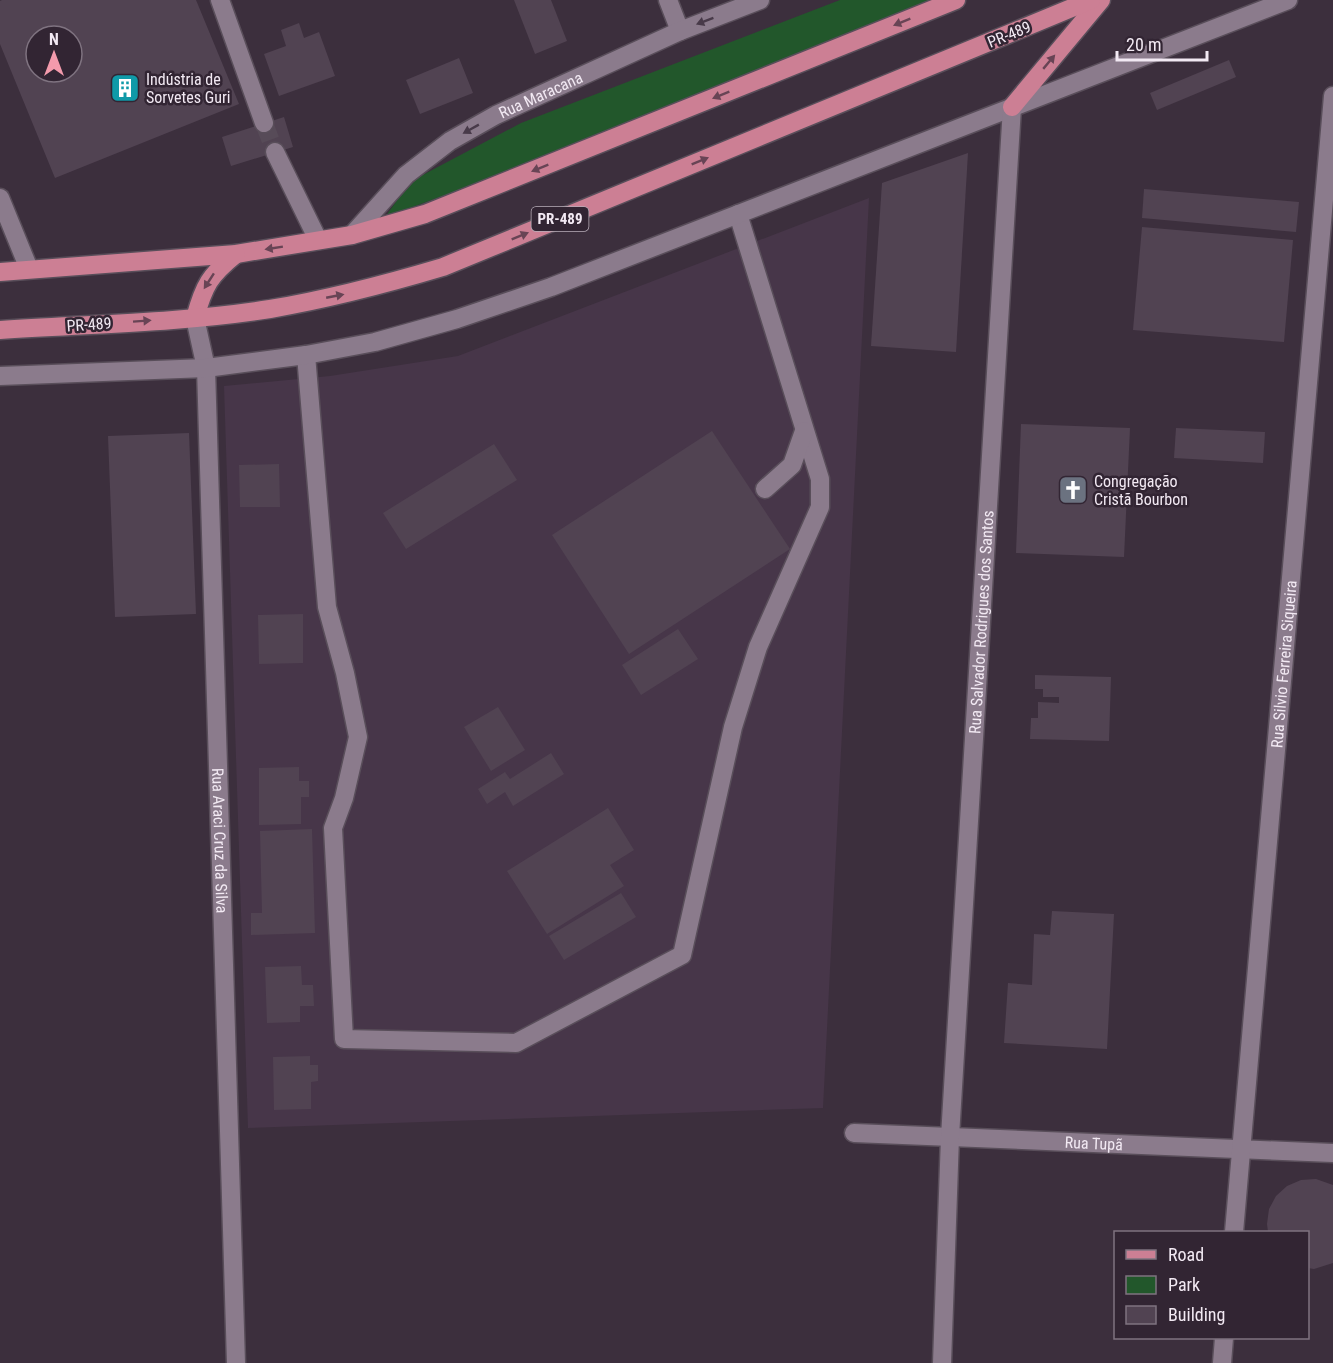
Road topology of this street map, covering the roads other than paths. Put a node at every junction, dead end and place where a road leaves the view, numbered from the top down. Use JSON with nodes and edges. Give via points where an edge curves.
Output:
{"nodes":[{"id":1,"x":220,"y":0,"type":"edge"},
{"id":2,"x":668,"y":0,"type":"edge"},
{"id":3,"x":760,"y":0,"type":"edge"},
{"id":4,"x":956,"y":0,"type":"edge"},
{"id":5,"x":1091,"y":0,"type":"edge"},
{"id":6,"x":1101,"y":0,"type":"edge"},
{"id":7,"x":1288,"y":0,"type":"edge"},
{"id":8,"x":680,"y":31,"type":"junction"},
{"id":9,"x":1333,"y":96,"type":"edge"},
{"id":10,"x":1012,"y":107,"type":"junction"},
{"id":11,"x":264,"y":123,"type":"tunnel mouth"},
{"id":12,"x":275,"y":152,"type":"tunnel mouth"},
{"id":13,"x":0,"y":198,"type":"edge"},
{"id":14,"x":738,"y":214,"type":"junction"},
{"id":15,"x":352,"y":235,"type":"junction"},
{"id":16,"x":318,"y":240,"type":"junction"},
{"id":17,"x":236,"y":254,"type":"junction"},
{"id":18,"x":29,"y":269,"type":"junction"},
{"id":19,"x":0,"y":272,"type":"edge"},
{"id":20,"x":195,"y":318,"type":"junction"},
{"id":21,"x":0,"y":330,"type":"edge"},
{"id":22,"x":306,"y":355,"type":"junction"},
{"id":23,"x":206,"y":368,"type":"junction"},
{"id":24,"x":0,"y":376,"type":"edge"},
{"id":25,"x":804,"y":431,"type":"junction"},
{"id":26,"x":765,"y":489,"type":"dead end"},
{"id":27,"x":854,"y":1132,"type":"dead end"},
{"id":28,"x":950,"y":1137,"type":"junction"},
{"id":29,"x":1241,"y":1149,"type":"junction"},
{"id":30,"x":1333,"y":1153,"type":"edge"},
{"id":31,"x":1234,"y":1231,"type":"edge"},
{"id":32,"x":1224,"y":1339,"type":"edge"},
{"id":33,"x":236,"y":1363,"type":"edge"},
{"id":34,"x":942,"y":1363,"type":"edge"},
{"id":35,"x":1222,"y":1363,"type":"edge"}],
"edges":[{"from":1,"to":11,"type":"street"},
{"from":2,"to":8,"type":"street"},
{"from":3,"to":8,"type":"street","name":"Rua Maracana","one_way":true},
{"from":4,"to":15,"type":"main road","one_way":true,"via":[[425,214]]},
{"from":20,"to":5,"type":"main road","name":"PR-489","number":"PR-489","one_way":true,"via":[[358,292],[443,267]]},
{"from":10,"to":6,"type":"main road","one_way":true},
{"from":7,"to":10,"type":"street"},
{"from":8,"to":15,"type":"street","name":"Rua Maracana","one_way":true,"via":[[496,115],[450,141],[406,175]]},
{"from":9,"to":29,"type":"street","name":"Rua Silvio Ferreira Siqueira"},
{"from":10,"to":14,"type":"street"},
{"from":10,"to":28,"type":"street","name":"Rua Salvador Rodrigues dos Santos"},
{"from":12,"to":16,"type":"street"},
{"from":13,"to":18,"type":"street"},
{"from":14,"to":22,"type":"street","via":[[457,319],[375,342]]},
{"from":14,"to":25,"type":"street"},
{"from":15,"to":16,"type":"main road"},
{"from":16,"to":17,"type":"main road","one_way":true},
{"from":17,"to":18,"type":"main road"},
{"from":17,"to":20,"type":"main road","one_way":true,"via":[[216,270],[206,285]]},
{"from":18,"to":19,"type":"main road"},
{"from":21,"to":20,"type":"main road","name":"PR-489","number":"PR-489","one_way":true},
{"from":20,"to":23,"type":"street","name":"Rua Araci Cruz da Silva"},
{"from":22,"to":23,"type":"street"},
{"from":22,"to":25,"type":"street","via":[[327,607],[358,737],[333,828],[344,1039],[516,1043],[682,955],[733,727],[758,647],[820,507],[820,480]]},
{"from":23,"to":24,"type":"street"},
{"from":23,"to":33,"type":"street","name":"Rua Araci Cruz da Silva"},
{"from":25,"to":26,"type":"street","via":[[792,465]]},
{"from":27,"to":28,"type":"street","name":"Rua Tupã"},
{"from":28,"to":29,"type":"street","name":"Rua Tupã"},
{"from":28,"to":34,"type":"street","name":"Rua Salvador Rodrigues dos Santos"},
{"from":29,"to":30,"type":"street","name":"Rua Tupã"},
{"from":29,"to":31,"type":"street","name":"Rua Silvio Ferreira Siqueira"},
{"from":32,"to":35,"type":"street"}]}
